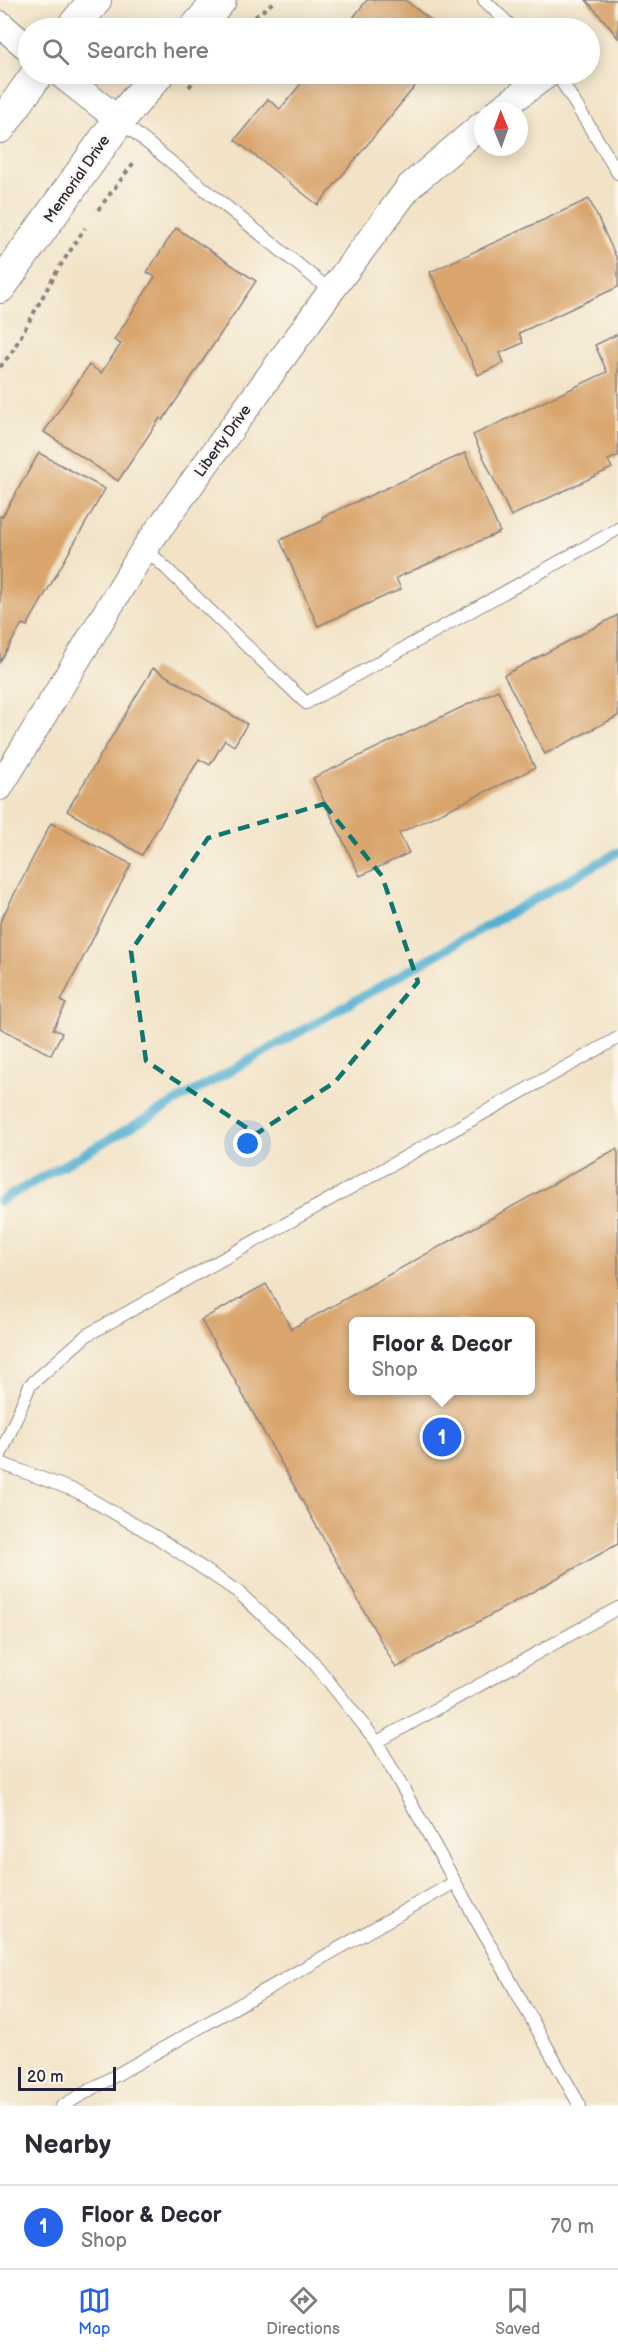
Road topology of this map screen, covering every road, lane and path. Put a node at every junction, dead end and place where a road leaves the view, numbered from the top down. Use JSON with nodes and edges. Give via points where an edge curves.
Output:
{"nodes":[{"id":1,"x":95,"y":0,"type":"edge"},
{"id":2,"x":220,"y":0,"type":"edge"},
{"id":3,"x":276,"y":0,"type":"edge"},
{"id":4,"x":484,"y":0,"type":"edge"},
{"id":5,"x":80,"y":18,"type":"edge"},
{"id":6,"x":205,"y":18,"type":"edge"},
{"id":7,"x":254,"y":18,"type":"edge"},
{"id":8,"x":503,"y":18,"type":"edge"},
{"id":9,"x":0,"y":24,"type":"edge"},
{"id":10,"x":18,"y":39,"type":"edge"},
{"id":11,"x":30,"y":84,"type":"edge"},
{"id":12,"x":73,"y":84,"type":"edge"},
{"id":13,"x":150,"y":84,"type":"edge"},
{"id":14,"x":192,"y":84,"type":"edge"},
{"id":15,"x":534,"y":84,"type":"edge"},
{"id":16,"x":563,"y":84,"type":"edge"},
{"id":17,"x":187,"y":91,"type":"dead end"},
{"id":18,"x":510,"y":102,"type":"edge"},
{"id":19,"x":119,"y":120,"type":"junction"},
{"id":20,"x":0,"y":127,"type":"edge"},
{"id":21,"x":474,"y":132,"type":"edge"},
{"id":22,"x":148,"y":143,"type":"junction"},
{"id":23,"x":618,"y":173,"type":"edge"},
{"id":24,"x":96,"y":212,"type":"dead end"},
{"id":25,"x":90,"y":221,"type":"dead end"},
{"id":26,"x":0,"y":287,"type":"edge"},
{"id":27,"x":331,"y":291,"type":"junction"},
{"id":28,"x":0,"y":367,"type":"edge"},
{"id":29,"x":618,"y":529,"type":"edge"},
{"id":30,"x":145,"y":548,"type":"junction"},
{"id":31,"x":0,"y":787,"type":"edge"},
{"id":32,"x":618,"y":1038,"type":"edge"},
{"id":33,"x":0,"y":1456,"type":"edge"},
{"id":34,"x":0,"y":1463,"type":"edge"},
{"id":35,"x":618,"y":1608,"type":"edge"},
{"id":36,"x":377,"y":1742,"type":"junction"},
{"id":37,"x":455,"y":1882,"type":"junction"},
{"id":38,"x":62,"y":2106,"type":"edge"},
{"id":39,"x":580,"y":2106,"type":"edge"}],
"edges":[{"from":1,"to":5,"type":"street"},
{"from":2,"to":6,"type":"street"},
{"from":3,"to":7,"type":"path"},
{"from":4,"to":8,"type":"lane"},
{"from":9,"to":10,"type":"street"},
{"from":11,"to":20,"type":"street"},
{"from":12,"to":19,"type":"street"},
{"from":13,"to":19,"type":"street","name":"Memorial Drive"},
{"from":14,"to":17,"type":"path"},
{"from":15,"to":18,"type":"street"},
{"from":16,"to":23,"type":"lane"},
{"from":19,"to":22,"type":"lane"},
{"from":19,"to":26,"type":"street","name":"Memorial Drive"},
{"from":21,"to":27,"type":"street","name":"Liberty Drive","via":[[410,186]]},
{"from":22,"to":24,"type":"path"},
{"from":22,"to":27,"type":"lane"},
{"from":25,"to":28,"type":"path"},
{"from":27,"to":30,"type":"street","name":"Liberty Drive"},
{"from":29,"to":30,"type":"lane","via":[[306,703]]},
{"from":30,"to":31,"type":"street","name":"Liberty Drive"},
{"from":32,"to":33,"type":"lane","via":[[87,1335],[30,1385]]},
{"from":34,"to":36,"type":"lane","via":[[76,1491],[158,1538],[238,1592],[310,1658]]},
{"from":35,"to":36,"type":"lane"},
{"from":36,"to":37,"type":"lane"},
{"from":37,"to":38,"type":"lane"},
{"from":37,"to":39,"type":"lane"}]}
